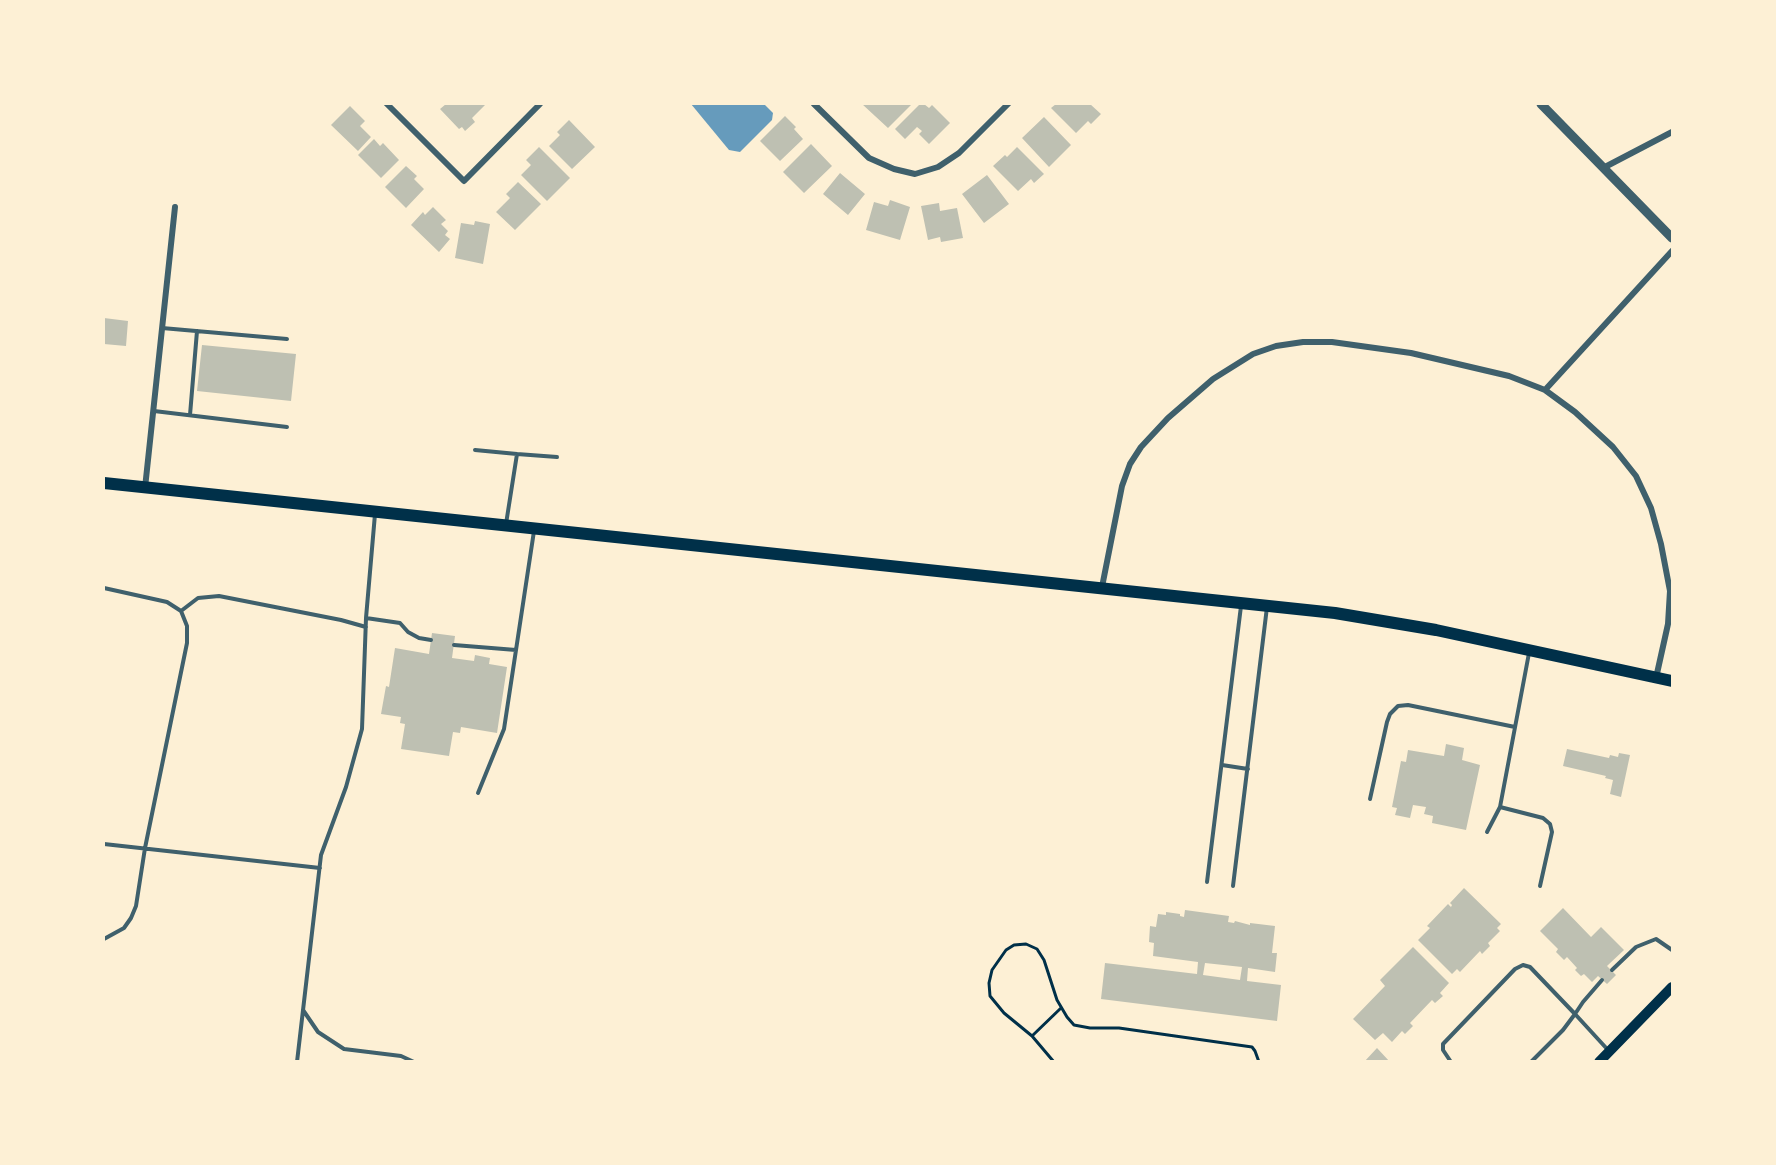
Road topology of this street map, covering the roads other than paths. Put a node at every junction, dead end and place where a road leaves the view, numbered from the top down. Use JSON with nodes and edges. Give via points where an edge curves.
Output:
{"nodes":[{"id":1,"x":387,"y":104,"type":"edge"},
{"id":2,"x":540,"y":104,"type":"edge"},
{"id":3,"x":814,"y":104,"type":"edge"},
{"id":4,"x":1008,"y":104,"type":"edge"},
{"id":5,"x":1541,"y":104,"type":"edge"},
{"id":6,"x":1672,"y":132,"type":"edge"},
{"id":7,"x":1603,"y":168,"type":"junction"},
{"id":8,"x":175,"y":207,"type":"dead end"},
{"id":9,"x":1672,"y":238,"type":"edge"},
{"id":10,"x":1672,"y":251,"type":"edge"},
{"id":11,"x":162,"y":328,"type":"junction"},
{"id":12,"x":197,"y":331,"type":"junction"},
{"id":13,"x":287,"y":339,"type":"dead end"},
{"id":14,"x":1545,"y":390,"type":"junction"},
{"id":15,"x":154,"y":411,"type":"junction"},
{"id":16,"x":190,"y":415,"type":"junction"},
{"id":17,"x":287,"y":427,"type":"dead end"},
{"id":18,"x":475,"y":450,"type":"dead end"},
{"id":19,"x":517,"y":454,"type":"junction"},
{"id":20,"x":557,"y":457,"type":"dead end"},
{"id":21,"x":104,"y":483,"type":"edge"},
{"id":22,"x":145,"y":488,"type":"junction"},
{"id":23,"x":376,"y":512,"type":"junction"},
{"id":24,"x":506,"y":525,"type":"junction"},
{"id":25,"x":534,"y":528,"type":"junction"},
{"id":26,"x":1102,"y":587,"type":"junction"},
{"id":27,"x":104,"y":588,"type":"edge"},
{"id":28,"x":1671,"y":591,"type":"edge"},
{"id":29,"x":1242,"y":603,"type":"junction"},
{"id":30,"x":1268,"y":606,"type":"junction"},
{"id":31,"x":181,"y":611,"type":"junction"},
{"id":32,"x":366,"y":618,"type":"junction"},
{"id":33,"x":366,"y":627,"type":"junction"},
{"id":34,"x":431,"y":640,"type":"dead end"},
{"id":35,"x":454,"y":645,"type":"dead end"},
{"id":36,"x":1529,"y":649,"type":"junction"},
{"id":37,"x":516,"y":650,"type":"junction"},
{"id":38,"x":1656,"y":678,"type":"junction"},
{"id":39,"x":1672,"y":681,"type":"edge"},
{"id":40,"x":1515,"y":727,"type":"junction"},
{"id":41,"x":1222,"y":765,"type":"junction"},
{"id":42,"x":1248,"y":769,"type":"junction"},
{"id":43,"x":477,"y":793,"type":"dead end"},
{"id":44,"x":1371,"y":799,"type":"dead end"},
{"id":45,"x":1500,"y":807,"type":"junction"},
{"id":46,"x":1487,"y":832,"type":"dead end"},
{"id":47,"x":104,"y":844,"type":"edge"},
{"id":48,"x":146,"y":848,"type":"junction"},
{"id":49,"x":320,"y":868,"type":"junction"},
{"id":50,"x":1207,"y":882,"type":"dead end"},
{"id":51,"x":1233,"y":886,"type":"dead end"},
{"id":52,"x":1540,"y":886,"type":"dead end"},
{"id":53,"x":104,"y":939,"type":"edge"},
{"id":54,"x":1672,"y":950,"type":"edge"},
{"id":55,"x":1612,"y":970,"type":"dead end"},
{"id":56,"x":1602,"y":980,"type":"dead end"},
{"id":57,"x":1672,"y":987,"type":"edge"},
{"id":58,"x":303,"y":1010,"type":"junction"},
{"id":59,"x":1575,"y":1014,"type":"junction"},
{"id":60,"x":1609,"y":1051,"type":"junction"},
{"id":61,"x":297,"y":1062,"type":"edge"},
{"id":62,"x":414,"y":1062,"type":"edge"},
{"id":63,"x":1450,"y":1062,"type":"edge"},
{"id":64,"x":1531,"y":1062,"type":"edge"},
{"id":65,"x":1599,"y":1062,"type":"edge"}],
"edges":[{"from":1,"to":2,"type":"street","via":[[464,181]]},
{"from":3,"to":4,"type":"street","via":[[869,158],[915,174],[938,167],[959,153]]},
{"from":5,"to":7,"type":"street"},
{"from":6,"to":7,"type":"street"},
{"from":7,"to":9,"type":"street"},
{"from":8,"to":11,"type":"street"},
{"from":10,"to":14,"type":"street"},
{"from":11,"to":12,"type":"lane"},
{"from":11,"to":15,"type":"street"},
{"from":12,"to":13,"type":"lane"},
{"from":12,"to":16,"type":"lane"},
{"from":14,"to":26,"type":"street","via":[[1509,376],[1377,347],[1303,342],[1253,354],[1213,379],[1141,447],[1122,486]]},
{"from":14,"to":28,"type":"street","via":[[1613,447],[1636,476],[1651,507]]},
{"from":15,"to":16,"type":"lane"},
{"from":15,"to":22,"type":"street"},
{"from":16,"to":17,"type":"lane"},
{"from":18,"to":19,"type":"lane"},
{"from":19,"to":20,"type":"lane"},
{"from":19,"to":24,"type":"lane"},
{"from":21,"to":22,"type":"main road"},
{"from":22,"to":23,"type":"main road"},
{"from":23,"to":24,"type":"main road"},
{"from":23,"to":32,"type":"lane"},
{"from":24,"to":25,"type":"main road"},
{"from":25,"to":26,"type":"main road"},
{"from":25,"to":37,"type":"lane"},
{"from":26,"to":29,"type":"main road"},
{"from":27,"to":31,"type":"lane","via":[[167,602]]},
{"from":28,"to":38,"type":"street"},
{"from":29,"to":30,"type":"main road"},
{"from":29,"to":41,"type":"lane"},
{"from":30,"to":36,"type":"main road","via":[[1335,613]]},
{"from":30,"to":42,"type":"lane"},
{"from":31,"to":33,"type":"lane","via":[[198,598],[219,596]]},
{"from":31,"to":48,"type":"lane","via":[[187,626],[187,643]]},
{"from":32,"to":33,"type":"lane"},
{"from":32,"to":34,"type":"lane","via":[[400,623],[408,632]]},
{"from":33,"to":49,"type":"lane","via":[[362,729]]},
{"from":35,"to":37,"type":"lane"},
{"from":36,"to":38,"type":"main road"},
{"from":36,"to":40,"type":"lane"},
{"from":37,"to":43,"type":"lane","via":[[504,729]]},
{"from":38,"to":39,"type":"main road"},
{"from":40,"to":44,"type":"lane","via":[[1398,706],[1387,722]]},
{"from":40,"to":45,"type":"lane"},
{"from":41,"to":42,"type":"lane"},
{"from":41,"to":50,"type":"lane"},
{"from":42,"to":51,"type":"lane"},
{"from":45,"to":46,"type":"lane"},
{"from":45,"to":52,"type":"lane","via":[[1544,818],[1550,824],[1552,832]]},
{"from":47,"to":48,"type":"lane"},
{"from":48,"to":49,"type":"lane"},
{"from":48,"to":53,"type":"lane","via":[[132,918],[124,928]]},
{"from":49,"to":58,"type":"lane"},
{"from":54,"to":55,"type":"lane","via":[[1656,939],[1636,947]]},
{"from":56,"to":59,"type":"lane"},
{"from":57,"to":60,"type":"main road"},
{"from":58,"to":61,"type":"lane"},
{"from":58,"to":62,"type":"lane","via":[[318,1032],[344,1049],[401,1056]]},
{"from":59,"to":60,"type":"lane"},
{"from":59,"to":63,"type":"lane","via":[[1541,977],[1523,965],[1443,1044]]},
{"from":59,"to":64,"type":"lane"},
{"from":60,"to":65,"type":"main road"}]}
